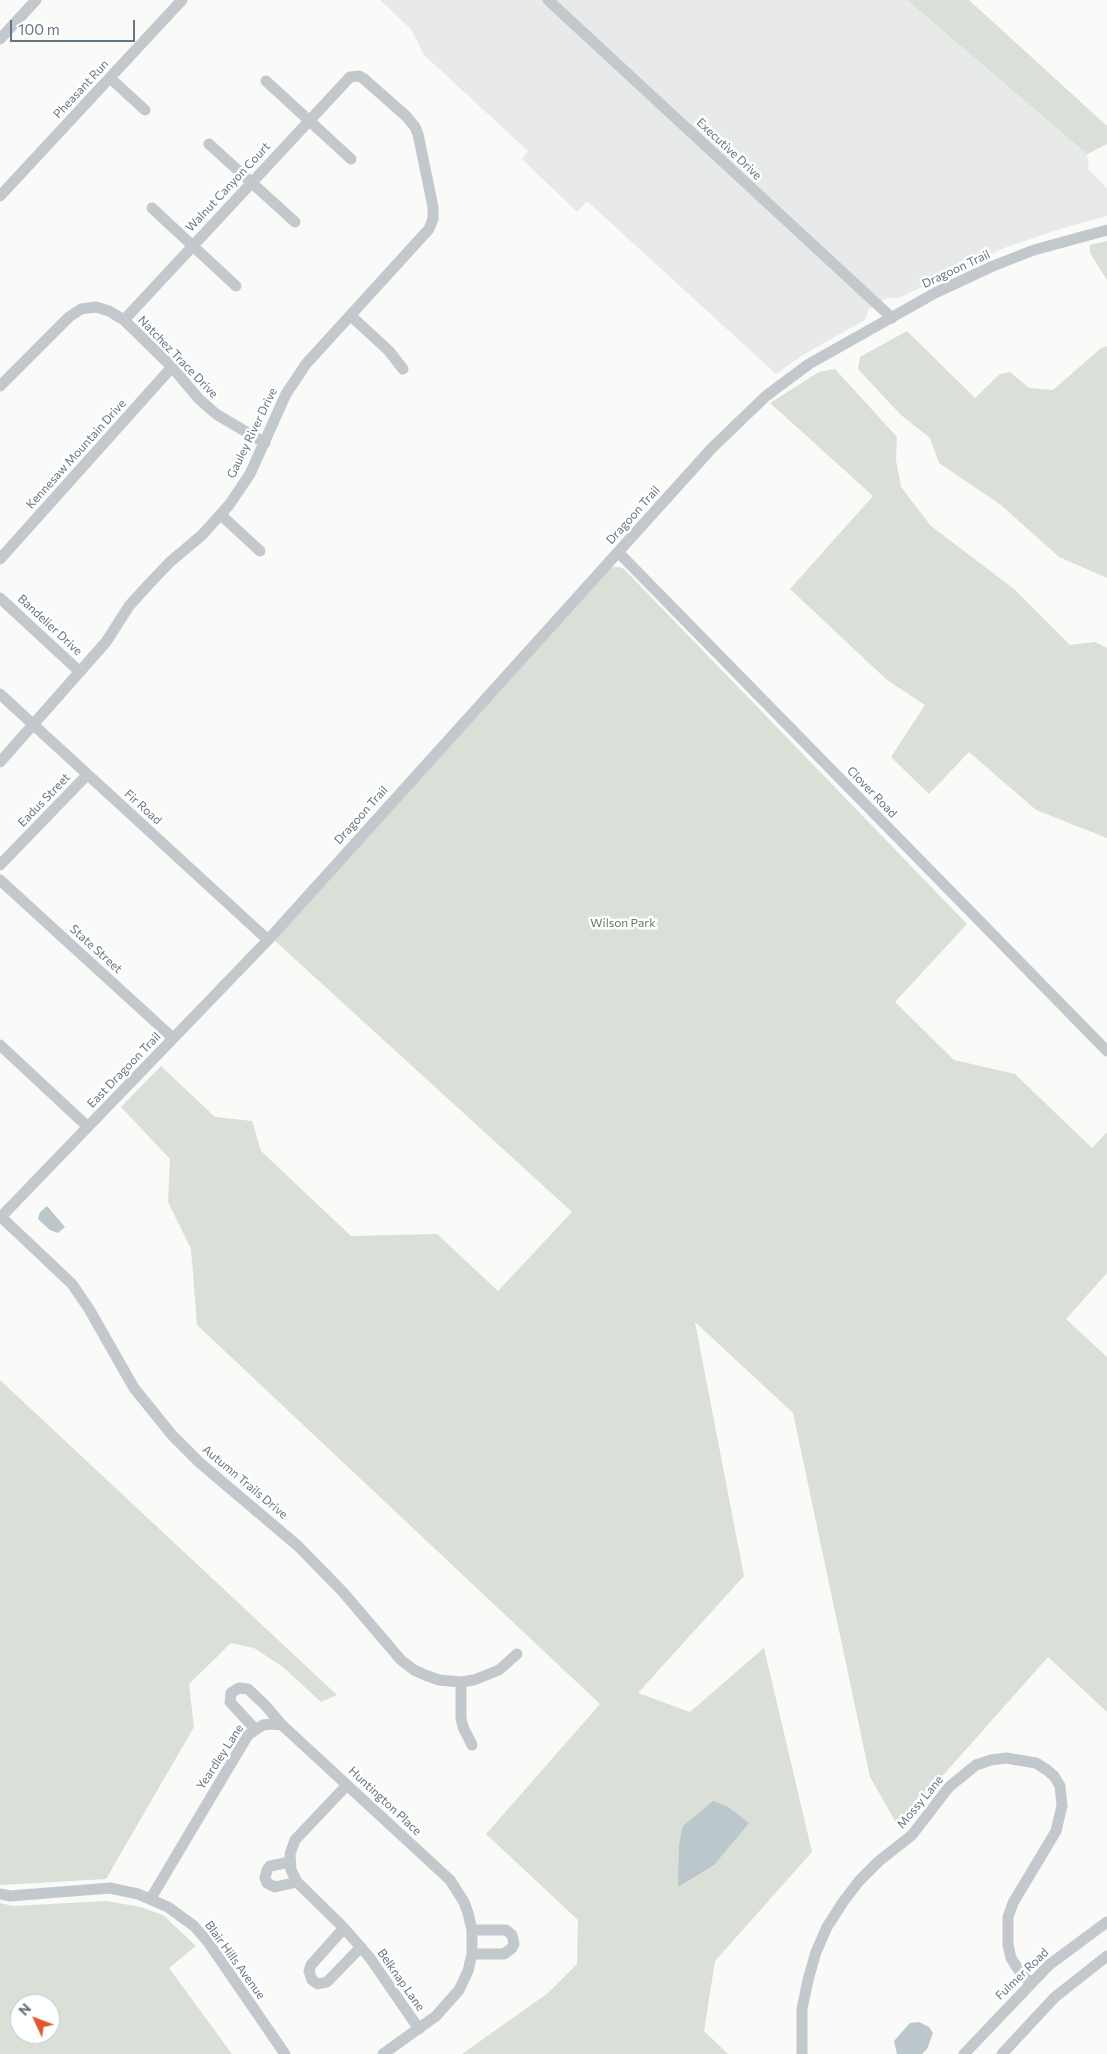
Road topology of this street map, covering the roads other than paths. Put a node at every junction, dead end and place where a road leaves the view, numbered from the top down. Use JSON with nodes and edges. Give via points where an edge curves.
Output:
{"nodes":[{"id":1,"x":36,"y":0,"type":"edge"},
{"id":2,"x":182,"y":0,"type":"edge"},
{"id":3,"x":548,"y":0,"type":"edge"},
{"id":4,"x":0,"y":39,"type":"edge"},
{"id":5,"x":110,"y":78,"type":"junction"},
{"id":6,"x":266,"y":81,"type":"dead end"},
{"id":7,"x":145,"y":110,"type":"dead end"},
{"id":8,"x":309,"y":120,"type":"junction"},
{"id":9,"x":208,"y":144,"type":"dead end"},
{"id":10,"x":351,"y":159,"type":"dead end"},
{"id":11,"x":250,"y":182,"type":"junction"},
{"id":12,"x":0,"y":196,"type":"edge"},
{"id":13,"x":152,"y":208,"type":"dead end"},
{"id":14,"x":433,"y":219,"type":"joint"},
{"id":15,"x":295,"y":222,"type":"dead end"},
{"id":16,"x":1107,"y":230,"type":"edge"},
{"id":17,"x":192,"y":246,"type":"junction"},
{"id":18,"x":236,"y":286,"type":"dead end"},
{"id":19,"x":350,"y":316,"type":"junction"},
{"id":20,"x":892,"y":318,"type":"junction"},
{"id":21,"x":124,"y":320,"type":"junction"},
{"id":22,"x":172,"y":367,"type":"junction"},
{"id":23,"x":403,"y":369,"type":"dead end"},
{"id":24,"x":0,"y":386,"type":"edge"},
{"id":25,"x":265,"y":443,"type":"junction"},
{"id":26,"x":221,"y":515,"type":"junction"},
{"id":27,"x":260,"y":551,"type":"dead end"},
{"id":28,"x":618,"y":552,"type":"junction"},
{"id":29,"x":0,"y":558,"type":"edge"},
{"id":30,"x":0,"y":598,"type":"edge"},
{"id":31,"x":80,"y":672,"type":"junction"},
{"id":32,"x":0,"y":694,"type":"edge"},
{"id":33,"x":34,"y":726,"type":"junction"},
{"id":34,"x":0,"y":762,"type":"edge"},
{"id":35,"x":87,"y":775,"type":"junction"},
{"id":36,"x":0,"y":865,"type":"edge"},
{"id":37,"x":0,"y":880,"type":"edge"},
{"id":38,"x":268,"y":940,"type":"junction"},
{"id":39,"x":173,"y":1038,"type":"junction"},
{"id":40,"x":0,"y":1045,"type":"edge"},
{"id":41,"x":1107,"y":1051,"type":"edge"},
{"id":42,"x":88,"y":1126,"type":"junction"},
{"id":43,"x":0,"y":1217,"type":"edge"},
{"id":44,"x":517,"y":1654,"type":"dead end"},
{"id":45,"x":461,"y":1682,"type":"junction"},
{"id":46,"x":282,"y":1725,"type":"junction"},
{"id":47,"x":255,"y":1730,"type":"junction"},
{"id":48,"x":472,"y":1746,"type":"dead end"},
{"id":49,"x":347,"y":1785,"type":"junction"},
{"id":50,"x":290,"y":1862,"type":"junction"},
{"id":51,"x":297,"y":1882,"type":"junction"},
{"id":52,"x":0,"y":1894,"type":"edge"},
{"id":53,"x":151,"y":1898,"type":"junction"},
{"id":54,"x":1107,"y":1922,"type":"edge"},
{"id":55,"x":344,"y":1928,"type":"junction"},
{"id":56,"x":472,"y":1930,"type":"junction"},
{"id":57,"x":360,"y":1947,"type":"junction"},
{"id":58,"x":1107,"y":1956,"type":"edge"},
{"id":59,"x":471,"y":1957,"type":"junction"},
{"id":60,"x":1030,"y":1983,"type":"junction"},
{"id":61,"x":419,"y":2029,"type":"junction"},
{"id":62,"x":285,"y":2054,"type":"edge"},
{"id":63,"x":383,"y":2054,"type":"edge"},
{"id":64,"x":802,"y":2054,"type":"edge"},
{"id":65,"x":964,"y":2054,"type":"edge"},
{"id":66,"x":1002,"y":2054,"type":"edge"}],
"edges":[{"from":1,"to":4,"type":"street"},
{"from":2,"to":5,"type":"street","name":"Pheasant Run"},
{"from":3,"to":20,"type":"street","name":"Executive Drive"},
{"from":5,"to":7,"type":"street"},
{"from":5,"to":12,"type":"street","name":"Pheasant Run"},
{"from":6,"to":8,"type":"street"},
{"from":8,"to":10,"type":"street"},
{"from":8,"to":11,"type":"street","name":"Walnut Canyon Court"},
{"from":8,"to":14,"type":"street","name":"Walnut Canyon Court","via":[[345,80],[355,76],[364,78],[415,127]]},
{"from":9,"to":11,"type":"street"},
{"from":11,"to":15,"type":"street"},
{"from":11,"to":17,"type":"street","name":"Walnut Canyon Court"},
{"from":13,"to":17,"type":"street"},
{"from":14,"to":19,"type":"street","name":"Gauley River Drive","via":[[424,235]]},
{"from":16,"to":20,"type":"street","name":"Dragoon Trail","via":[[1034,250],[993,266],[935,293]]},
{"from":17,"to":18,"type":"street"},
{"from":17,"to":21,"type":"street","name":"Walnut Canyon Court"},
{"from":19,"to":23,"type":"street","via":[[389,351]]},
{"from":19,"to":25,"type":"street","name":"Gauley River Drive","via":[[295,379]]},
{"from":20,"to":28,"type":"street","name":"Dragoon Trail","via":[[809,364],[766,396],[712,448]]},
{"from":21,"to":22,"type":"street","name":"Natchez Trace Drive"},
{"from":21,"to":24,"type":"street","name":"Natchez Trace Drive","via":[[96,307],[81,309]]},
{"from":22,"to":25,"type":"street","name":"Natchez Trace Drive","via":[[198,399],[216,414]]},
{"from":22,"to":29,"type":"street","name":"Kennesaw Mountain Drive"},
{"from":25,"to":26,"type":"street","name":"Gauley River Drive","via":[[250,474]]},
{"from":26,"to":27,"type":"street"},
{"from":26,"to":31,"type":"street","name":"Gauley River Drive","via":[[129,606],[106,642]]},
{"from":28,"to":38,"type":"street","name":"Dragoon Trail"},
{"from":28,"to":41,"type":"street","name":"Clover Road"},
{"from":30,"to":31,"type":"street","name":"Bandelier Drive"},
{"from":31,"to":33,"type":"street","name":"Gauley River Drive"},
{"from":32,"to":33,"type":"street","name":"Fir Road"},
{"from":33,"to":34,"type":"street","name":"Gauley River Drive"},
{"from":33,"to":35,"type":"street","name":"Fir Road"},
{"from":35,"to":36,"type":"street","name":"Eadus Street"},
{"from":35,"to":38,"type":"street","name":"Fir Road"},
{"from":37,"to":39,"type":"street","name":"State Street"},
{"from":38,"to":39,"type":"street","name":"East Dragoon Trail"},
{"from":39,"to":42,"type":"street","name":"East Dragoon Trail"},
{"from":40,"to":42,"type":"street"},
{"from":42,"to":43,"type":"street","name":"East Dragoon Trail"},
{"from":43,"to":45,"type":"street","name":"Autumn Trails Drive","via":[[72,1284],[134,1388],[186,1450],[298,1546],[342,1590],[401,1660],[414,1670],[438,1680]]},
{"from":44,"to":45,"type":"street","name":"Autumn Trails Drive","via":[[499,1670]]},
{"from":45,"to":48,"type":"street","via":[[461,1718]]},
{"from":46,"to":47,"type":"street","via":[[272,1724]]},
{"from":46,"to":47,"type":"street","name":"Yeardley Lane","via":[[248,1689],[239,1688],[232,1693],[230,1702]]},
{"from":46,"to":49,"type":"street","name":"Huntington Place"},
{"from":47,"to":53,"type":"street","name":"Yeardley Lane","via":[[242,1744]]},
{"from":49,"to":50,"type":"street","via":[[302,1831],[292,1847]]},
{"from":49,"to":56,"type":"street","name":"Huntington Place","via":[[450,1880],[464,1902]]},
{"from":50,"to":51,"type":"street","name":"Belknap Lane"},
{"from":50,"to":51,"type":"street","via":[[270,1866],[265,1878],[274,1887]]},
{"from":51,"to":55,"type":"street","name":"Belknap Lane"},
{"from":52,"to":53,"type":"street","name":"Blair Hills Avenue","via":[[10,1896],[110,1888]]},
{"from":53,"to":62,"type":"street","name":"Blair Hills Avenue","via":[[177,1912],[201,1934]]},
{"from":54,"to":60,"type":"street","name":"Fulmer Road"},
{"from":55,"to":57,"type":"street","name":"Belknap Lane"},
{"from":55,"to":57,"type":"street","name":"Belknap Lane","via":[[311,1965],[312,1980],[318,1984],[327,1982]]},
{"from":56,"to":59,"type":"street","name":"Huntington Place"},
{"from":56,"to":59,"type":"street","via":[[506,1930],[512,1935],[514,1944],[504,1954]]},
{"from":57,"to":61,"type":"street","name":"Belknap Lane"},
{"from":58,"to":66,"type":"street","via":[[1055,1997]]},
{"from":59,"to":61,"type":"street","name":"Huntington Place","via":[[464,1982],[453,1999]]},
{"from":60,"to":64,"type":"street","name":"Mossy Lane","via":[[1011,1958],[1008,1917],[1056,1831],[1061,1818],[1060,1786],[1054,1776],[1036,1763],[1006,1758],[990,1760],[971,1768],[949,1787],[912,1835],[879,1861],[842,1902],[827,1926],[808,1980],[802,2009]]},
{"from":60,"to":65,"type":"street","name":"Fulmer Road"},
{"from":61,"to":63,"type":"street","name":"Huntington Place"}]}
